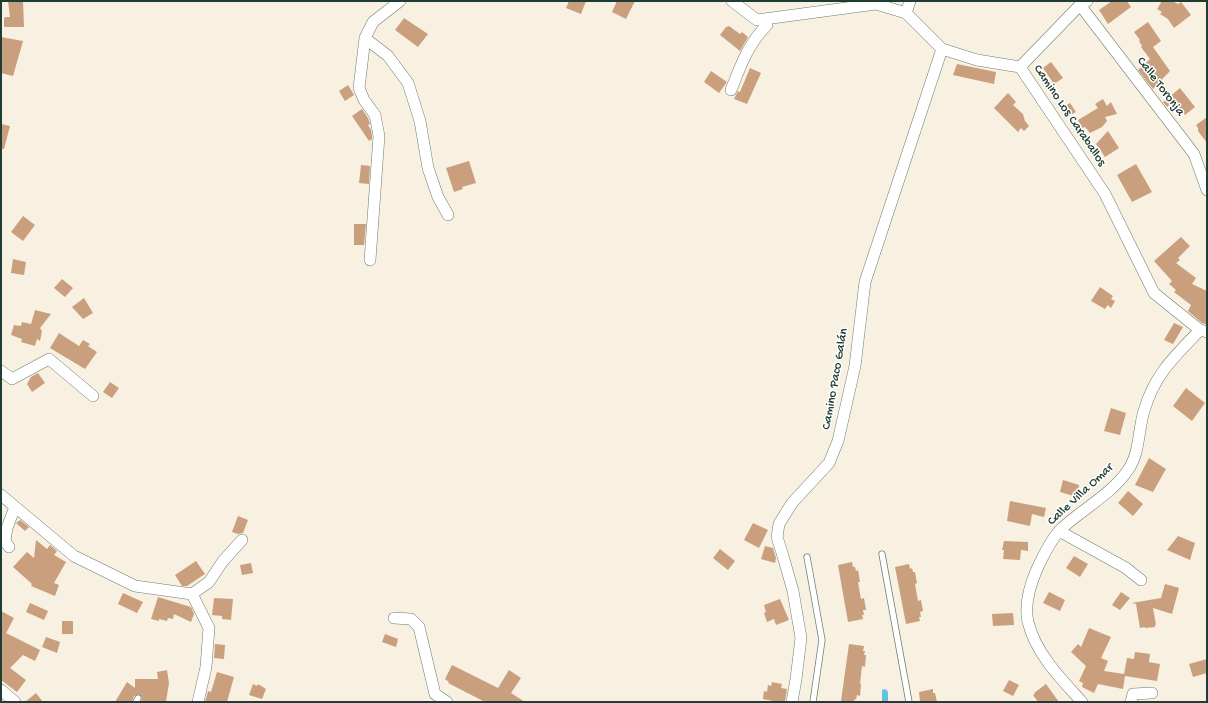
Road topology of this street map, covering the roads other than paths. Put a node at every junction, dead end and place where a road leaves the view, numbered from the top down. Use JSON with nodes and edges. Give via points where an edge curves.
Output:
{"nodes":[{"id":1,"x":400,"y":1,"type":"edge"},
{"id":2,"x":732,"y":1,"type":"edge"},
{"id":3,"x":910,"y":1,"type":"edge"},
{"id":4,"x":1084,"y":3,"type":"edge"},
{"id":5,"x":906,"y":13,"type":"junction"},
{"id":6,"x":764,"y":19,"type":"junction"},
{"id":7,"x":364,"y":38,"type":"junction"},
{"id":8,"x":942,"y":49,"type":"junction"},
{"id":9,"x":1020,"y":68,"type":"junction"},
{"id":10,"x":731,"y":90,"type":"dead end"},
{"id":11,"x":1207,"y":190,"type":"edge"},
{"id":12,"x":448,"y":215,"type":"dead end"},
{"id":13,"x":370,"y":260,"type":"dead end"},
{"id":14,"x":1204,"y":331,"type":"edge"},
{"id":15,"x":1,"y":372,"type":"edge"},
{"id":16,"x":93,"y":396,"type":"dead end"},
{"id":17,"x":1,"y":495,"type":"edge"},
{"id":18,"x":15,"y":507,"type":"junction"},
{"id":19,"x":1059,"y":531,"type":"junction"},
{"id":20,"x":242,"y":540,"type":"dead end"},
{"id":21,"x":9,"y":548,"type":"dead end"},
{"id":22,"x":882,"y":554,"type":"dead end"},
{"id":23,"x":808,"y":557,"type":"dead end"},
{"id":24,"x":1141,"y":580,"type":"dead end"},
{"id":25,"x":192,"y":594,"type":"junction"},
{"id":26,"x":394,"y":618,"type":"dead end"},
{"id":27,"x":1,"y":690,"type":"edge"},
{"id":28,"x":1152,"y":693,"type":"dead end"},
{"id":29,"x":15,"y":702,"type":"edge"},
{"id":30,"x":198,"y":702,"type":"edge"},
{"id":31,"x":447,"y":702,"type":"edge"},
{"id":32,"x":792,"y":702,"type":"edge"},
{"id":33,"x":813,"y":702,"type":"edge"},
{"id":34,"x":909,"y":702,"type":"edge"},
{"id":35,"x":1082,"y":702,"type":"edge"},
{"id":36,"x":1131,"y":702,"type":"edge"}],
"edges":[{"from":1,"to":7,"type":"street","via":[[373,22]]},
{"from":2,"to":6,"type":"street","name":"Camino Los Caraballos","via":[[757,20]]},
{"from":3,"to":5,"type":"street"},
{"from":4,"to":9,"type":"street"},
{"from":4,"to":11,"type":"street","name":"Calle Toronja","via":[[1194,154]]},
{"from":5,"to":6,"type":"street","name":"Camino Los Caraballos","via":[[876,4]]},
{"from":5,"to":8,"type":"street","name":"Camino Los Caraballos"},
{"from":6,"to":10,"type":"street","via":[[767,25],[748,49]]},
{"from":7,"to":12,"type":"street","via":[[388,56],[408,83],[420,121],[428,168],[438,197]]},
{"from":7,"to":13,"type":"street","via":[[359,88],[374,115],[379,136]]},
{"from":8,"to":9,"type":"street","name":"Camino Los Caraballos","via":[[977,60]]},
{"from":8,"to":32,"type":"street","name":"Camino Paco Galán","via":[[865,282],[855,366],[838,442],[829,463],[792,503],[779,524],[777,538],[793,591],[801,638]]},
{"from":9,"to":14,"type":"street","name":"Camino Los Caraballos","via":[[1105,194],[1154,293]]},
{"from":14,"to":19,"type":"street","name":"Calle Villa Omar","via":[[1166,366],[1151,390],[1129,469],[1114,486]]},
{"from":15,"to":16,"type":"street","via":[[12,379],[49,360]]},
{"from":17,"to":18,"type":"street"},
{"from":18,"to":21,"type":"street","via":[[5,541]]},
{"from":18,"to":25,"type":"street","via":[[74,556],[136,586]]},
{"from":19,"to":24,"type":"street","via":[[1126,568]]},
{"from":19,"to":35,"type":"street","name":"Calle Villa Omar","via":[[1044,554],[1031,583],[1027,602],[1028,622],[1038,645],[1056,673]]},
{"from":20,"to":25,"type":"street","via":[[209,582]]},
{"from":22,"to":34,"type":"lane"},
{"from":23,"to":33,"type":"lane","via":[[822,640]]},
{"from":25,"to":30,"type":"street","via":[[209,628],[206,666]]},
{"from":26,"to":31,"type":"street","via":[[411,619],[419,627],[435,694]]},
{"from":27,"to":29,"type":"street"},
{"from":28,"to":36,"type":"street","via":[[1133,694]]}]}
